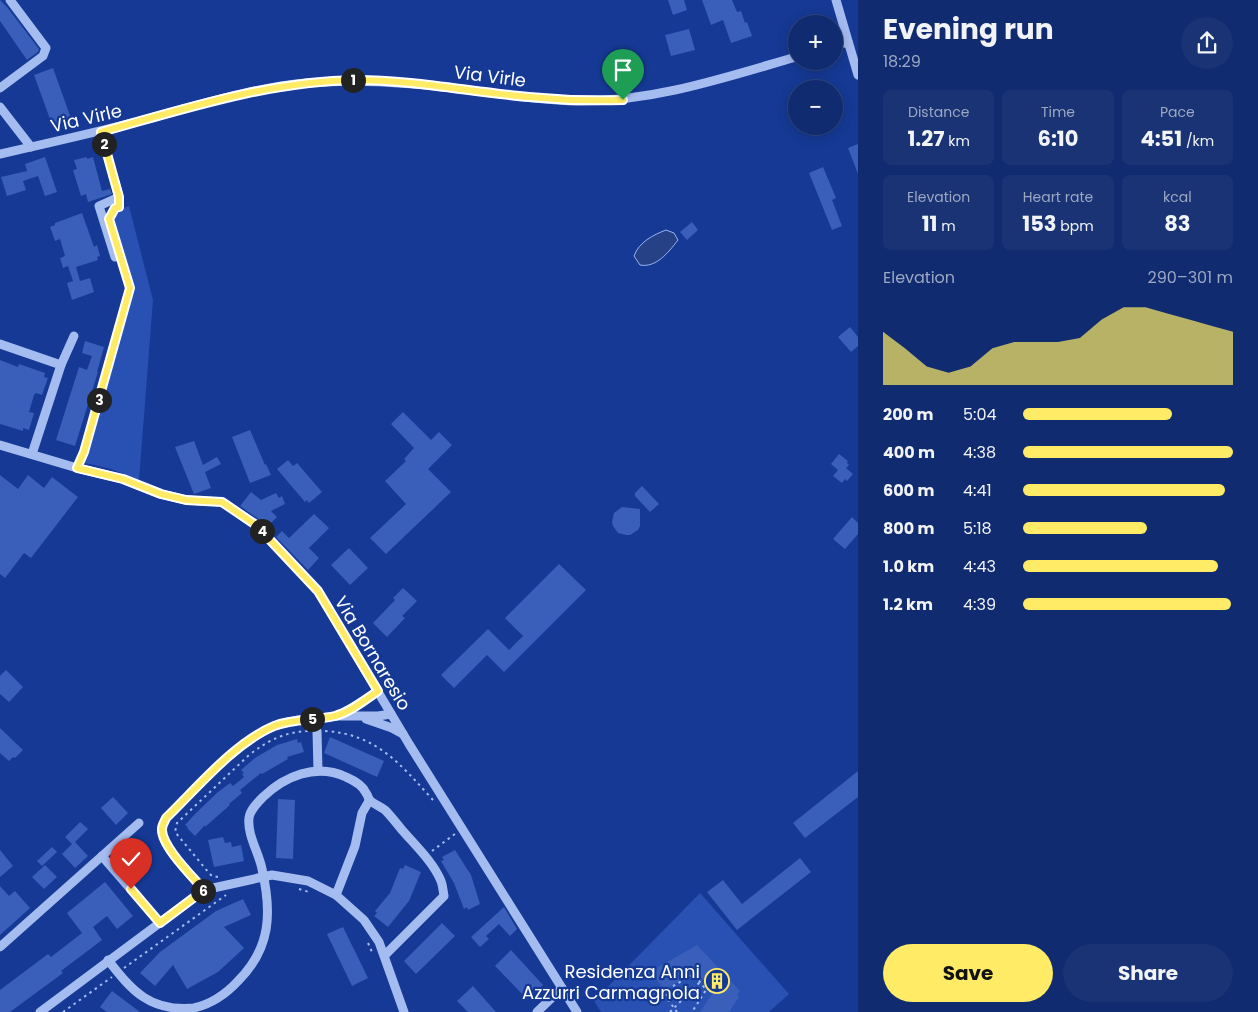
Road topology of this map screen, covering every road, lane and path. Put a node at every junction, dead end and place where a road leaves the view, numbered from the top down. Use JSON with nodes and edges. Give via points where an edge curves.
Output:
{"nodes":[{"id":1,"x":10,"y":0,"type":"edge"},
{"id":2,"x":836,"y":0,"type":"edge"},
{"id":3,"x":848,"y":42,"type":"junction"},
{"id":4,"x":843,"y":43,"type":"edge"},
{"id":5,"x":788,"y":59,"type":"edge"},
{"id":6,"x":858,"y":74,"type":"edge"},
{"id":7,"x":0,"y":88,"type":"edge"},
{"id":8,"x":0,"y":107,"type":"edge"},
{"id":9,"x":101,"y":132,"type":"junction"},
{"id":10,"x":31,"y":147,"type":"junction"},
{"id":11,"x":0,"y":154,"type":"edge"},
{"id":12,"x":117,"y":256,"type":"joint"},
{"id":13,"x":74,"y":336,"type":"dead end"},
{"id":14,"x":0,"y":344,"type":"edge"},
{"id":15,"x":61,"y":365,"type":"junction"},
{"id":16,"x":0,"y":445,"type":"edge"},
{"id":17,"x":32,"y":454,"type":"junction"},
{"id":18,"x":77,"y":468,"type":"junction"},
{"id":19,"x":378,"y":691,"type":"junction"},
{"id":20,"x":391,"y":714,"type":"junction"},
{"id":21,"x":336,"y":716,"type":"junction"},
{"id":22,"x":354,"y":716,"type":"junction"},
{"id":23,"x":317,"y":731,"type":"junction"},
{"id":24,"x":404,"y":735,"type":"junction"},
{"id":25,"x":318,"y":771,"type":"junction"},
{"id":26,"x":369,"y":801,"type":"junction"},
{"id":27,"x":435,"y":802,"type":"dead end"},
{"id":28,"x":139,"y":823,"type":"dead end"},
{"id":29,"x":456,"y":833,"type":"dead end"},
{"id":30,"x":102,"y":856,"type":"junction"},
{"id":31,"x":425,"y":856,"type":"junction"},
{"id":32,"x":264,"y":876,"type":"junction"},
{"id":33,"x":222,"y":886,"type":"junction"},
{"id":34,"x":295,"y":888,"type":"dead end"},
{"id":35,"x":204,"y":890,"type":"junction"},
{"id":36,"x":312,"y":893,"type":"dead end"},
{"id":37,"x":229,"y":894,"type":"dead end"},
{"id":38,"x":336,"y":895,"type":"junction"},
{"id":39,"x":160,"y":923,"type":"junction"},
{"id":40,"x":368,"y":942,"type":"dead end"},
{"id":41,"x":0,"y":947,"type":"edge"},
{"id":42,"x":373,"y":953,"type":"dead end"},
{"id":43,"x":385,"y":955,"type":"junction"},
{"id":44,"x":108,"y":960,"type":"junction"},
{"id":45,"x":117,"y":972,"type":"junction"},
{"id":46,"x":700,"y":982,"type":"junction"},
{"id":47,"x":562,"y":988,"type":"junction"},
{"id":48,"x":674,"y":1008,"type":"junction"},
{"id":49,"x":169,"y":1011,"type":"edge"},
{"id":50,"x":40,"y":1012,"type":"edge"},
{"id":51,"x":63,"y":1012,"type":"edge"},
{"id":52,"x":404,"y":1012,"type":"edge"},
{"id":53,"x":537,"y":1012,"type":"edge"},
{"id":54,"x":577,"y":1012,"type":"edge"},
{"id":55,"x":670,"y":1012,"type":"edge"},
{"id":56,"x":677,"y":1012,"type":"edge"},
{"id":57,"x":692,"y":1012,"type":"edge"}],
"edges":[{"from":1,"to":7,"type":"street","via":[[46,48],[43,56]]},
{"from":2,"to":3,"type":"street"},
{"from":3,"to":4,"type":"street"},
{"from":3,"to":6,"type":"street"},
{"from":5,"to":9,"type":"street","name":"Via Virle","via":[[681,89],[623,100],[536,98],[386,80],[304,83],[224,99]]},
{"from":8,"to":10,"type":"street"},
{"from":9,"to":10,"type":"street","name":"Via Virle"},
{"from":9,"to":12,"type":"street","via":[[119,197],[100,206]]},
{"from":10,"to":11,"type":"street","name":"Via Virle"},
{"from":12,"to":18,"type":"path","via":[[130,288]]},
{"from":13,"to":15,"type":"street"},
{"from":14,"to":15,"type":"street"},
{"from":15,"to":17,"type":"street"},
{"from":16,"to":17,"type":"street","name":"Via Bornaresio"},
{"from":17,"to":18,"type":"street","name":"Via Bornaresio"},
{"from":18,"to":19,"type":"street","name":"Via Bornaresio","via":[[186,500],[222,502],[256,525],[318,591]]},
{"from":19,"to":20,"type":"street","name":"Via Bornaresio"},
{"from":19,"to":21,"type":"street"},
{"from":20,"to":22,"type":"street"},
{"from":20,"to":24,"type":"street","name":"Via Bornaresio"},
{"from":21,"to":22,"type":"street"},
{"from":21,"to":35,"type":"street","via":[[299,719],[256,734],[166,818],[162,828],[164,839]]},
{"from":22,"to":24,"type":"street"},
{"from":23,"to":25,"type":"street"},
{"from":23,"to":27,"type":"path","via":[[355,736],[375,745],[393,757]]},
{"from":23,"to":33,"type":"path","via":[[284,734],[262,745],[177,823],[175,832],[209,873],[220,878]]},
{"from":24,"to":47,"type":"street","name":"Via Bornaresio"},
{"from":25,"to":26,"type":"street","via":[[345,777],[366,792]]},
{"from":25,"to":32,"type":"street","via":[[285,780],[268,792],[251,811],[249,827]]},
{"from":26,"to":31,"type":"street","via":[[384,809]]},
{"from":26,"to":38,"type":"street","via":[[362,813],[355,846]]},
{"from":28,"to":30,"type":"street"},
{"from":29,"to":31,"type":"path"},
{"from":30,"to":39,"type":"street"},
{"from":30,"to":41,"type":"street"},
{"from":31,"to":43,"type":"street","via":[[441,882],[444,896]]},
{"from":32,"to":33,"type":"street"},
{"from":32,"to":38,"type":"street","via":[[290,877]]},
{"from":32,"to":49,"type":"street","via":[[268,915],[266,935],[260,953],[248,971],[213,1001],[190,1009]]},
{"from":33,"to":35,"type":"street"},
{"from":34,"to":36,"type":"path"},
{"from":35,"to":39,"type":"street"},
{"from":37,"to":45,"type":"path"},
{"from":38,"to":43,"type":"street","via":[[364,920]]},
{"from":39,"to":44,"type":"street"},
{"from":40,"to":42,"type":"path"},
{"from":43,"to":52,"type":"street"},
{"from":44,"to":45,"type":"street"},
{"from":44,"to":50,"type":"street"},
{"from":45,"to":49,"type":"street","via":[[146,1002]]},
{"from":45,"to":51,"type":"path"},
{"from":46,"to":48,"type":"path"},
{"from":46,"to":48,"type":"path","via":[[694,974],[668,989],[666,997]]},
{"from":46,"to":57,"type":"path","via":[[706,990]]},
{"from":47,"to":53,"type":"street"},
{"from":47,"to":54,"type":"street","name":"Via Bornaresio"},
{"from":48,"to":55,"type":"path"},
{"from":48,"to":56,"type":"path"}]}
